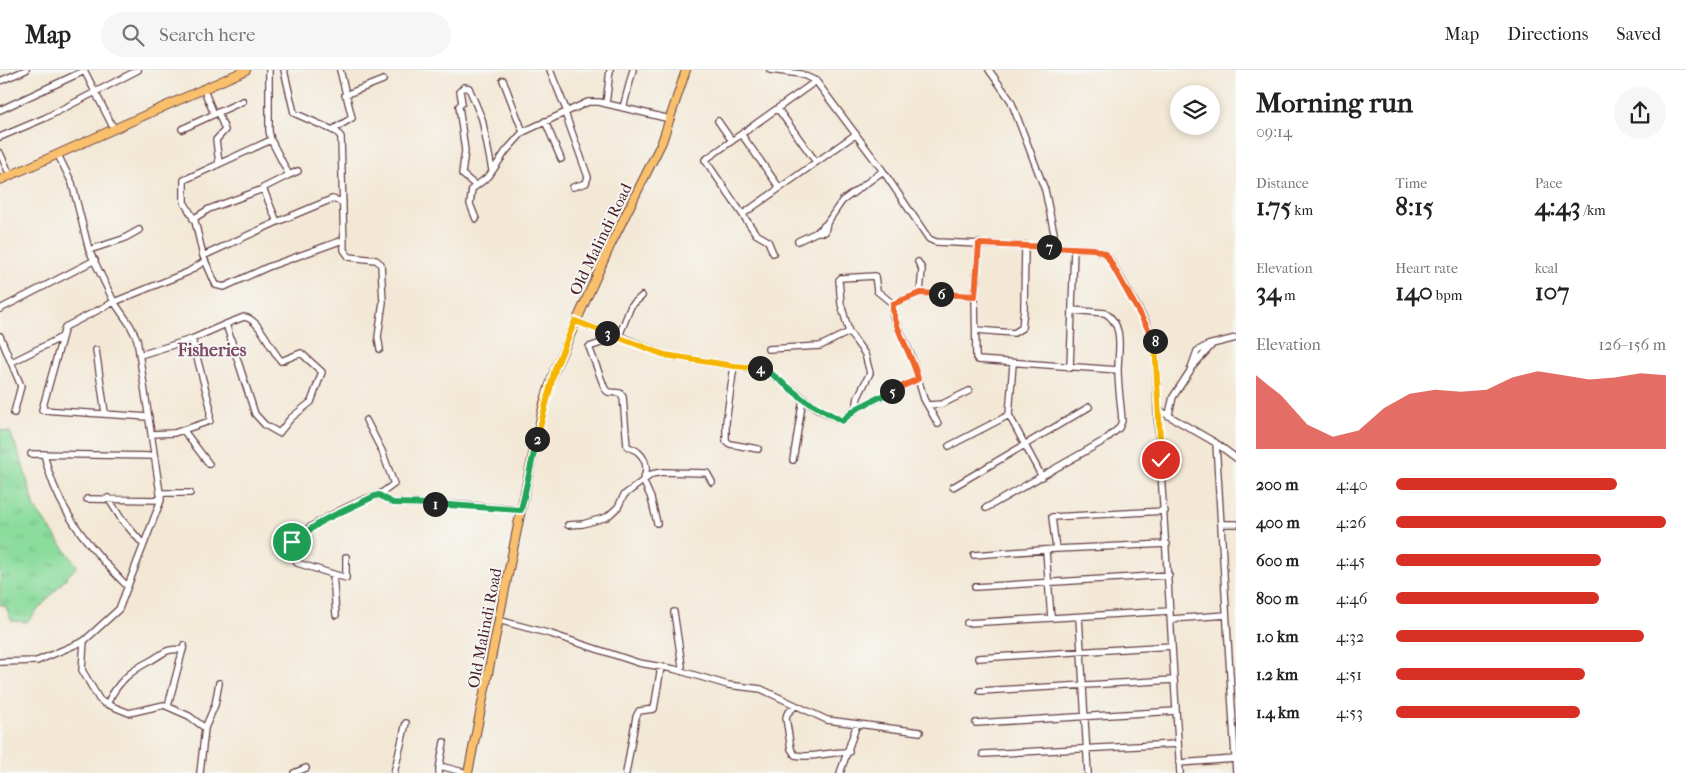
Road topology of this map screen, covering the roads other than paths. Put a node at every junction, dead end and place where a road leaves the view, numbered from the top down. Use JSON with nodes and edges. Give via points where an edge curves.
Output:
{"nodes":[{"id":1,"x":26,"y":70,"type":"edge"},
{"id":2,"x":84,"y":70,"type":"edge"},
{"id":3,"x":138,"y":70,"type":"edge"},
{"id":4,"x":246,"y":70,"type":"edge"},
{"id":5,"x":269,"y":70,"type":"edge"},
{"id":6,"x":284,"y":70,"type":"edge"},
{"id":7,"x":340,"y":70,"type":"edge"},
{"id":8,"x":550,"y":70,"type":"edge"},
{"id":9,"x":610,"y":70,"type":"edge"},
{"id":10,"x":633,"y":70,"type":"edge"},
{"id":11,"x":686,"y":70,"type":"edge"},
{"id":12,"x":770,"y":70,"type":"edge"},
{"id":13,"x":989,"y":70,"type":"edge"},
{"id":14,"x":383,"y":80,"type":"dead end"},
{"id":15,"x":503,"y":80,"type":"dead end"},
{"id":16,"x":0,"y":81,"type":"edge"},
{"id":17,"x":816,"y":81,"type":"junction"},
{"id":18,"x":203,"y":88,"type":"junction"},
{"id":19,"x":96,"y":92,"type":"junction"},
{"id":20,"x":345,"y":95,"type":"junction"},
{"id":21,"x":243,"y":101,"type":"dead end"},
{"id":22,"x":606,"y":104,"type":"junction"},
{"id":23,"x":623,"y":108,"type":"junction"},
{"id":24,"x":778,"y":109,"type":"junction"},
{"id":25,"x":0,"y":110,"type":"edge"},
{"id":26,"x":566,"y":112,"type":"junction"},
{"id":27,"x":216,"y":113,"type":"junction"},
{"id":28,"x":670,"y":119,"type":"junction"},
{"id":29,"x":545,"y":121,"type":"junction"},
{"id":30,"x":718,"y":121,"type":"dead end"},
{"id":31,"x":114,"y":128,"type":"junction"},
{"id":32,"x":182,"y":129,"type":"dead end"},
{"id":33,"x":332,"y":130,"type":"junction"},
{"id":34,"x":523,"y":132,"type":"junction"},
{"id":35,"x":856,"y":134,"type":"junction"},
{"id":36,"x":742,"y":135,"type":"junction"},
{"id":37,"x":0,"y":137,"type":"edge"},
{"id":38,"x":271,"y":140,"type":"junction"},
{"id":39,"x":732,"y":141,"type":"junction"},
{"id":40,"x":0,"y":153,"type":"edge"},
{"id":41,"x":58,"y":155,"type":"junction"},
{"id":42,"x":561,"y":159,"type":"dead end"},
{"id":43,"x":816,"y":162,"type":"junction"},
{"id":44,"x":219,"y":163,"type":"junction"},
{"id":45,"x":298,"y":170,"type":"dead end"},
{"id":46,"x":492,"y":170,"type":"junction"},
{"id":47,"x":883,"y":171,"type":"junction"},
{"id":48,"x":289,"y":174,"type":"junction"},
{"id":49,"x":10,"y":175,"type":"junction"},
{"id":50,"x":0,"y":180,"type":"edge"},
{"id":51,"x":475,"y":185,"type":"junction"},
{"id":52,"x":573,"y":186,"type":"dead end"},
{"id":53,"x":779,"y":187,"type":"junction"},
{"id":54,"x":263,"y":189,"type":"junction"},
{"id":55,"x":343,"y":202,"type":"junction"},
{"id":56,"x":743,"y":214,"type":"junction"},
{"id":57,"x":193,"y":219,"type":"junction"},
{"id":58,"x":476,"y":219,"type":"dead end"},
{"id":59,"x":277,"y":222,"type":"junction"},
{"id":60,"x":139,"y":230,"type":"dead end"},
{"id":61,"x":342,"y":240,"type":"junction"},
{"id":62,"x":798,"y":241,"type":"dead end"},
{"id":63,"x":979,"y":244,"type":"junction"},
{"id":64,"x":1026,"y":246,"type":"junction"},
{"id":65,"x":1053,"y":247,"type":"junction"},
{"id":66,"x":1074,"y":248,"type":"junction"},
{"id":67,"x":89,"y":250,"type":"junction"},
{"id":68,"x":773,"y":253,"type":"dead end"},
{"id":69,"x":204,"y":258,"type":"junction"},
{"id":70,"x":95,"y":260,"type":"junction"},
{"id":71,"x":918,"y":262,"type":"dead end"},
{"id":72,"x":920,"y":293,"type":"junction"},
{"id":73,"x":642,"y":296,"type":"dead end"},
{"id":74,"x":975,"y":296,"type":"junction"},
{"id":75,"x":114,"y":302,"type":"junction"},
{"id":76,"x":893,"y":304,"type":"junction"},
{"id":77,"x":0,"y":309,"type":"edge"},
{"id":78,"x":1072,"y":310,"type":"junction"},
{"id":79,"x":575,"y":321,"type":"junction"},
{"id":80,"x":226,"y":324,"type":"junction"},
{"id":81,"x":976,"y":330,"type":"junction"},
{"id":82,"x":849,"y":332,"type":"junction"},
{"id":83,"x":612,"y":334,"type":"junction"},
{"id":84,"x":0,"y":336,"type":"edge"},
{"id":85,"x":619,"y":336,"type":"junction"},
{"id":86,"x":62,"y":337,"type":"junction"},
{"id":87,"x":1236,"y":338,"type":"edge"},
{"id":88,"x":192,"y":339,"type":"junction"},
{"id":89,"x":380,"y":349,"type":"dead end"},
{"id":90,"x":768,"y":349,"type":"dead end"},
{"id":91,"x":96,"y":350,"type":"dead end"},
{"id":92,"x":140,"y":355,"type":"junction"},
{"id":93,"x":12,"y":362,"type":"junction"},
{"id":94,"x":1013,"y":364,"type":"junction"},
{"id":95,"x":734,"y":366,"type":"junction"},
{"id":96,"x":1070,"y":368,"type":"junction"},
{"id":97,"x":1118,"y":370,"type":"junction"},
{"id":98,"x":918,"y":379,"type":"junction"},
{"id":99,"x":969,"y":391,"type":"dead end"},
{"id":100,"x":803,"y":399,"type":"junction"},
{"id":101,"x":928,"y":405,"type":"junction"},
{"id":102,"x":1089,"y":407,"type":"dead end"},
{"id":103,"x":856,"y":409,"type":"junction"},
{"id":104,"x":1157,"y":409,"type":"junction"},
{"id":105,"x":105,"y":412,"type":"junction"},
{"id":106,"x":14,"y":413,"type":"dead end"},
{"id":107,"x":1168,"y":414,"type":"junction"},
{"id":108,"x":1009,"y":415,"type":"junction"},
{"id":109,"x":150,"y":417,"type":"junction"},
{"id":110,"x":366,"y":420,"type":"dead end"},
{"id":111,"x":938,"y":424,"type":"dead end"},
{"id":112,"x":184,"y":431,"type":"junction"},
{"id":113,"x":152,"y":434,"type":"junction"},
{"id":114,"x":1216,"y":443,"type":"junction"},
{"id":115,"x":1025,"y":444,"type":"junction"},
{"id":116,"x":949,"y":446,"type":"dead end"},
{"id":117,"x":758,"y":448,"type":"dead end"},
{"id":118,"x":31,"y":454,"type":"dead end"},
{"id":119,"x":44,"y":454,"type":"junction"},
{"id":120,"x":154,"y":456,"type":"junction"},
{"id":121,"x":1236,"y":458,"type":"edge"},
{"id":122,"x":793,"y":460,"type":"dead end"},
{"id":123,"x":209,"y":464,"type":"dead end"},
{"id":124,"x":1042,"y":477,"type":"junction"},
{"id":125,"x":643,"y":480,"type":"junction"},
{"id":126,"x":712,"y":482,"type":"dead end"},
{"id":127,"x":953,"y":488,"type":"dead end"},
{"id":128,"x":160,"y":493,"type":"junction"},
{"id":129,"x":190,"y":493,"type":"dead end"},
{"id":130,"x":379,"y":495,"type":"junction"},
{"id":131,"x":108,"y":498,"type":"junction"},
{"id":132,"x":87,"y":499,"type":"dead end"},
{"id":133,"x":161,"y":500,"type":"junction"},
{"id":134,"x":986,"y":508,"type":"dead end"},
{"id":135,"x":521,"y":510,"type":"junction"},
{"id":136,"x":1165,"y":511,"type":"junction"},
{"id":137,"x":657,"y":523,"type":"dead end"},
{"id":138,"x":1222,"y":524,"type":"junction"},
{"id":139,"x":1236,"y":524,"type":"edge"},
{"id":140,"x":568,"y":525,"type":"dead end"},
{"id":141,"x":143,"y":544,"type":"junction"},
{"id":142,"x":1167,"y":544,"type":"junction"},
{"id":143,"x":1056,"y":549,"type":"junction"},
{"id":144,"x":1046,"y":551,"type":"junction"},
{"id":145,"x":974,"y":555,"type":"dead end"},
{"id":146,"x":346,"y":557,"type":"dead end"},
{"id":147,"x":333,"y":574,"type":"junction"},
{"id":148,"x":1169,"y":575,"type":"junction"},
{"id":149,"x":1049,"y":584,"type":"junction"},
{"id":150,"x":127,"y":586,"type":"junction"},
{"id":151,"x":975,"y":586,"type":"dead end"},
{"id":152,"x":1170,"y":611,"type":"junction"},
{"id":153,"x":674,"y":612,"type":"dead end"},
{"id":154,"x":336,"y":615,"type":"dead end"},
{"id":155,"x":1226,"y":615,"type":"junction"},
{"id":156,"x":1079,"y":617,"type":"junction"},
{"id":157,"x":1051,"y":618,"type":"junction"},
{"id":158,"x":1171,"y":619,"type":"junction"},
{"id":159,"x":498,"y":620,"type":"junction"},
{"id":160,"x":967,"y":623,"type":"dead end"},
{"id":161,"x":84,"y":641,"type":"junction"},
{"id":162,"x":1172,"y":646,"type":"junction"},
{"id":163,"x":1082,"y":652,"type":"junction"},
{"id":164,"x":978,"y":658,"type":"dead end"},
{"id":165,"x":0,"y":662,"type":"edge"},
{"id":166,"x":682,"y":666,"type":"dead end"},
{"id":167,"x":661,"y":667,"type":"junction"},
{"id":168,"x":1174,"y":680,"type":"junction"},
{"id":169,"x":219,"y":683,"type":"dead end"},
{"id":170,"x":1084,"y":685,"type":"junction"},
{"id":171,"x":980,"y":691,"type":"dead end"},
{"id":172,"x":107,"y":704,"type":"junction"},
{"id":173,"x":168,"y":706,"type":"junction"},
{"id":174,"x":795,"y":706,"type":"junction"},
{"id":175,"x":1176,"y":711,"type":"junction"},
{"id":176,"x":1085,"y":717,"type":"junction"},
{"id":177,"x":406,"y":723,"type":"dead end"},
{"id":178,"x":976,"y":723,"type":"dead end"},
{"id":179,"x":857,"y":724,"type":"junction"},
{"id":180,"x":205,"y":728,"type":"junction"},
{"id":181,"x":920,"y":732,"type":"dead end"},
{"id":182,"x":444,"y":742,"type":"dead end"},
{"id":183,"x":1178,"y":744,"type":"junction"},
{"id":184,"x":1087,"y":750,"type":"junction"},
{"id":185,"x":849,"y":752,"type":"junction"},
{"id":186,"x":983,"y":754,"type":"dead end"},
{"id":187,"x":1235,"y":759,"type":"edge"},
{"id":188,"x":1179,"y":763,"type":"junction"},
{"id":189,"x":306,"y":768,"type":"dead end"},
{"id":190,"x":439,"y":771,"type":"edge"},
{"id":191,"x":200,"y":773,"type":"edge"},
{"id":192,"x":294,"y":773,"type":"edge"},
{"id":193,"x":394,"y":773,"type":"edge"},
{"id":194,"x":468,"y":773,"type":"edge"},
{"id":195,"x":626,"y":773,"type":"edge"},
{"id":196,"x":840,"y":773,"type":"edge"},
{"id":197,"x":1088,"y":773,"type":"edge"},
{"id":198,"x":1180,"y":773,"type":"edge"},
{"id":199,"x":1236,"y":773,"type":"edge"}],
"edges":[{"from":1,"to":16,"type":"street"},
{"from":2,"to":19,"type":"street"},
{"from":2,"to":25,"type":"street"},
{"from":3,"to":19,"type":"street"},
{"from":4,"to":18,"type":"main road"},
{"from":5,"to":38,"type":"street"},
{"from":6,"to":33,"type":"street","via":[[294,113]]},
{"from":7,"to":20,"type":"street"},
{"from":8,"to":26,"type":"street"},
{"from":9,"to":22,"type":"street"},
{"from":10,"to":23,"type":"street"},
{"from":11,"to":28,"type":"main road","name":"Old Malindi Road"},
{"from":12,"to":17,"type":"street","via":[[801,74]]},
{"from":13,"to":65,"type":"street","via":[[1011,101],[1045,190],[1054,233]]},
{"from":14,"to":20,"type":"street"},
{"from":15,"to":34,"type":"street"},
{"from":17,"to":24,"type":"street"},
{"from":17,"to":35,"type":"street"},
{"from":18,"to":27,"type":"street"},
{"from":18,"to":31,"type":"main road"},
{"from":19,"to":31,"type":"street"},
{"from":19,"to":37,"type":"street"},
{"from":20,"to":33,"type":"street","via":[[352,118]]},
{"from":21,"to":27,"type":"street"},
{"from":22,"to":23,"type":"street"},
{"from":22,"to":26,"type":"street","via":[[591,101]]},
{"from":23,"to":28,"type":"street"},
{"from":24,"to":36,"type":"street"},
{"from":24,"to":43,"type":"street"},
{"from":26,"to":29,"type":"street"},
{"from":26,"to":52,"type":"street","via":[[588,177],[586,183]]},
{"from":27,"to":32,"type":"street"},
{"from":27,"to":44,"type":"street","via":[[225,130],[216,140]]},
{"from":28,"to":79,"type":"main road","name":"Old Malindi Road","via":[[660,147]]},
{"from":29,"to":34,"type":"street"},
{"from":29,"to":42,"type":"street"},
{"from":30,"to":39,"type":"street"},
{"from":31,"to":41,"type":"main road"},
{"from":33,"to":55,"type":"street","via":[[341,137]]},
{"from":34,"to":46,"type":"street"},
{"from":35,"to":43,"type":"street"},
{"from":35,"to":47,"type":"street"},
{"from":36,"to":39,"type":"street"},
{"from":36,"to":53,"type":"street"},
{"from":38,"to":44,"type":"street"},
{"from":38,"to":48,"type":"street"},
{"from":39,"to":56,"type":"street","via":[[703,157]]},
{"from":40,"to":49,"type":"street"},
{"from":41,"to":49,"type":"main road"},
{"from":41,"to":67,"type":"street","via":[[72,183]]},
{"from":43,"to":53,"type":"street"},
{"from":44,"to":57,"type":"street","via":[[184,180],[184,202]]},
{"from":45,"to":48,"type":"street"},
{"from":46,"to":51,"type":"street"},
{"from":46,"to":51,"type":"street","via":[[478,108],[471,91],[464,87],[460,91],[462,102],[459,106],[465,151],[462,174]]},
{"from":47,"to":62,"type":"street","via":[[842,201],[827,224]]},
{"from":47,"to":63,"type":"street","via":[[929,239]]},
{"from":48,"to":54,"type":"street"},
{"from":49,"to":50,"type":"main road"},
{"from":51,"to":58,"type":"street","via":[[470,204]]},
{"from":53,"to":56,"type":"street"},
{"from":54,"to":57,"type":"street","via":[[209,209]]},
{"from":54,"to":59,"type":"street"},
{"from":55,"to":59,"type":"street","via":[[332,199]]},
{"from":55,"to":61,"type":"street"},
{"from":56,"to":68,"type":"street","via":[[756,234],[768,241]]},
{"from":57,"to":69,"type":"street"},
{"from":59,"to":69,"type":"street"},
{"from":60,"to":67,"type":"street","via":[[126,238]]},
{"from":61,"to":69,"type":"street","via":[[221,288],[216,285]]},
{"from":61,"to":89,"type":"street","via":[[347,256],[376,260],[380,264],[383,302],[378,338]]},
{"from":63,"to":64,"type":"street"},
{"from":63,"to":74,"type":"street"},
{"from":64,"to":65,"type":"street"},
{"from":64,"to":81,"type":"street","via":[[1022,328],[1014,333]]},
{"from":65,"to":66,"type":"street"},
{"from":66,"to":78,"type":"street"},
{"from":66,"to":104,"type":"street","via":[[1106,254],[1146,322],[1156,346]]},
{"from":67,"to":70,"type":"street"},
{"from":69,"to":75,"type":"street","via":[[188,272]]},
{"from":70,"to":75,"type":"street"},
{"from":70,"to":77,"type":"street"},
{"from":71,"to":72,"type":"street","via":[[922,269]]},
{"from":72,"to":74,"type":"street"},
{"from":72,"to":76,"type":"street"},
{"from":73,"to":85,"type":"street","via":[[631,306]]},
{"from":74,"to":81,"type":"street"},
{"from":75,"to":86,"type":"street","via":[[68,324]]},
{"from":75,"to":92,"type":"street","via":[[133,330]]},
{"from":76,"to":82,"type":"street","via":[[877,291],[875,276],[840,278],[841,304]]},
{"from":76,"to":98,"type":"street","via":[[894,316]]},
{"from":78,"to":96,"type":"street"},
{"from":78,"to":97,"type":"street","via":[[1106,313],[1115,321],[1120,343]]},
{"from":79,"to":83,"type":"street"},
{"from":79,"to":135,"type":"main road","name":"Old Malindi Road","via":[[544,403]]},
{"from":80,"to":80,"type":"street","via":[[247,317],[259,328],[281,361],[301,353],[321,370],[311,402],[291,418],[282,432],[276,433],[255,414]]},
{"from":80,"to":88,"type":"street"},
{"from":81,"to":94,"type":"street","via":[[978,360]]},
{"from":82,"to":90,"type":"street","via":[[820,346]]},
{"from":82,"to":103,"type":"street","via":[[865,354],[870,373]]},
{"from":83,"to":85,"type":"street"},
{"from":83,"to":125,"type":"street","via":[[604,342],[589,347],[605,389],[623,397],[627,446],[638,452],[646,463]]},
{"from":84,"to":93,"type":"street"},
{"from":85,"to":95,"type":"street","via":[[665,355]]},
{"from":86,"to":93,"type":"street"},
{"from":86,"to":105,"type":"street","via":[[42,410]]},
{"from":87,"to":107,"type":"street","via":[[1197,351],[1191,368],[1173,396]]},
{"from":88,"to":92,"type":"street"},
{"from":88,"to":112,"type":"street","via":[[212,417],[210,421]]},
{"from":91,"to":105,"type":"street"},
{"from":92,"to":109,"type":"street"},
{"from":93,"to":106,"type":"street","via":[[21,386]]},
{"from":94,"to":96,"type":"street"},
{"from":94,"to":108,"type":"street"},
{"from":95,"to":100,"type":"street","via":[[763,368]]},
{"from":95,"to":117,"type":"street","via":[[726,441]]},
{"from":96,"to":97,"type":"street"},
{"from":97,"to":124,"type":"street","via":[[1122,421],[1119,428],[1105,440]]},
{"from":98,"to":101,"type":"street"},
{"from":98,"to":103,"type":"street"},
{"from":99,"to":101,"type":"street","via":[[942,404]]},
{"from":100,"to":103,"type":"street","via":[[842,421]]},
{"from":100,"to":122,"type":"street"},
{"from":101,"to":111,"type":"street"},
{"from":102,"to":115,"type":"street"},
{"from":104,"to":107,"type":"street"},
{"from":104,"to":136,"type":"street"},
{"from":105,"to":109,"type":"street"},
{"from":107,"to":114,"type":"street"},
{"from":108,"to":115,"type":"street"},
{"from":108,"to":116,"type":"street"},
{"from":109,"to":113,"type":"street"},
{"from":110,"to":130,"type":"street","via":[[394,484]]},
{"from":112,"to":113,"type":"street"},
{"from":112,"to":123,"type":"street"},
{"from":113,"to":120,"type":"street"},
{"from":114,"to":121,"type":"street"},
{"from":114,"to":138,"type":"street"},
{"from":115,"to":124,"type":"street"},
{"from":115,"to":127,"type":"street"},
{"from":118,"to":119,"type":"street"},
{"from":119,"to":120,"type":"street"},
{"from":119,"to":150,"type":"street","via":[[61,505],[98,556]]},
{"from":120,"to":128,"type":"street"},
{"from":124,"to":134,"type":"street"},
{"from":125,"to":126,"type":"street","via":[[662,472],[694,472],[708,474]]},
{"from":125,"to":137,"type":"street"},
{"from":125,"to":140,"type":"street","via":[[624,495],[618,507],[606,517]]},
{"from":128,"to":129,"type":"street"},
{"from":128,"to":133,"type":"street"},
{"from":130,"to":135,"type":"street","via":[[393,503]]},
{"from":130,"to":147,"type":"street","via":[[331,516],[292,542],[297,563]]},
{"from":131,"to":132,"type":"street"},
{"from":131,"to":133,"type":"street"},
{"from":131,"to":141,"type":"street"},
{"from":133,"to":141,"type":"street"},
{"from":135,"to":159,"type":"main road","name":"Old Malindi Road"},
{"from":136,"to":142,"type":"street"},
{"from":136,"to":143,"type":"street","via":[[1052,517]]},
{"from":138,"to":139,"type":"street"},
{"from":138,"to":155,"type":"street"},
{"from":141,"to":150,"type":"street"},
{"from":142,"to":143,"type":"street"},
{"from":142,"to":148,"type":"street"},
{"from":143,"to":144,"type":"street"},
{"from":144,"to":145,"type":"street"},
{"from":144,"to":149,"type":"street"},
{"from":146,"to":147,"type":"street","via":[[346,578]]},
{"from":147,"to":154,"type":"street"},
{"from":148,"to":149,"type":"street"},
{"from":148,"to":152,"type":"street"},
{"from":149,"to":151,"type":"street"},
{"from":149,"to":157,"type":"street"},
{"from":150,"to":161,"type":"street","via":[[116,613]]},
{"from":152,"to":156,"type":"street"},
{"from":152,"to":158,"type":"street"},
{"from":153,"to":166,"type":"street"},
{"from":155,"to":158,"type":"street"},
{"from":155,"to":187,"type":"street"},
{"from":156,"to":157,"type":"street"},
{"from":156,"to":163,"type":"street"},
{"from":157,"to":160,"type":"street"},
{"from":158,"to":162,"type":"street"},
{"from":159,"to":167,"type":"street"},
{"from":159,"to":194,"type":"main road","name":"Old Malindi Road"},
{"from":161,"to":165,"type":"street","via":[[37,661]]},
{"from":161,"to":172,"type":"street","via":[[82,670],[99,699]]},
{"from":162,"to":163,"type":"street"},
{"from":162,"to":168,"type":"street"},
{"from":163,"to":164,"type":"street"},
{"from":163,"to":170,"type":"street"},
{"from":167,"to":174,"type":"street","via":[[728,685],[761,690]]},
{"from":167,"to":195,"type":"street","via":[[654,709],[639,712],[636,717]]},
{"from":168,"to":170,"type":"street"},
{"from":168,"to":175,"type":"street"},
{"from":169,"to":180,"type":"street","via":[[215,705]]},
{"from":170,"to":171,"type":"street"},
{"from":170,"to":176,"type":"street"},
{"from":172,"to":173,"type":"street","via":[[129,712]]},
{"from":172,"to":173,"type":"street","via":[[117,686],[135,668],[166,650],[184,647]]},
{"from":173,"to":180,"type":"street"},
{"from":174,"to":179,"type":"street","via":[[827,720]]},
{"from":174,"to":185,"type":"street","via":[[786,718],[794,754],[822,756],[838,751]]},
{"from":175,"to":176,"type":"street"},
{"from":175,"to":183,"type":"street"},
{"from":176,"to":178,"type":"street"},
{"from":176,"to":184,"type":"street"},
{"from":177,"to":193,"type":"street"},
{"from":179,"to":181,"type":"street"},
{"from":179,"to":185,"type":"street"},
{"from":180,"to":191,"type":"street"},
{"from":182,"to":190,"type":"street"},
{"from":183,"to":184,"type":"street"},
{"from":183,"to":188,"type":"street"},
{"from":184,"to":186,"type":"street"},
{"from":184,"to":197,"type":"street"},
{"from":185,"to":196,"type":"street"},
{"from":187,"to":188,"type":"street"},
{"from":187,"to":199,"type":"street"},
{"from":188,"to":198,"type":"street"},
{"from":189,"to":192,"type":"street"},
{"from":190,"to":194,"type":"street","via":[[444,767]]}]}
